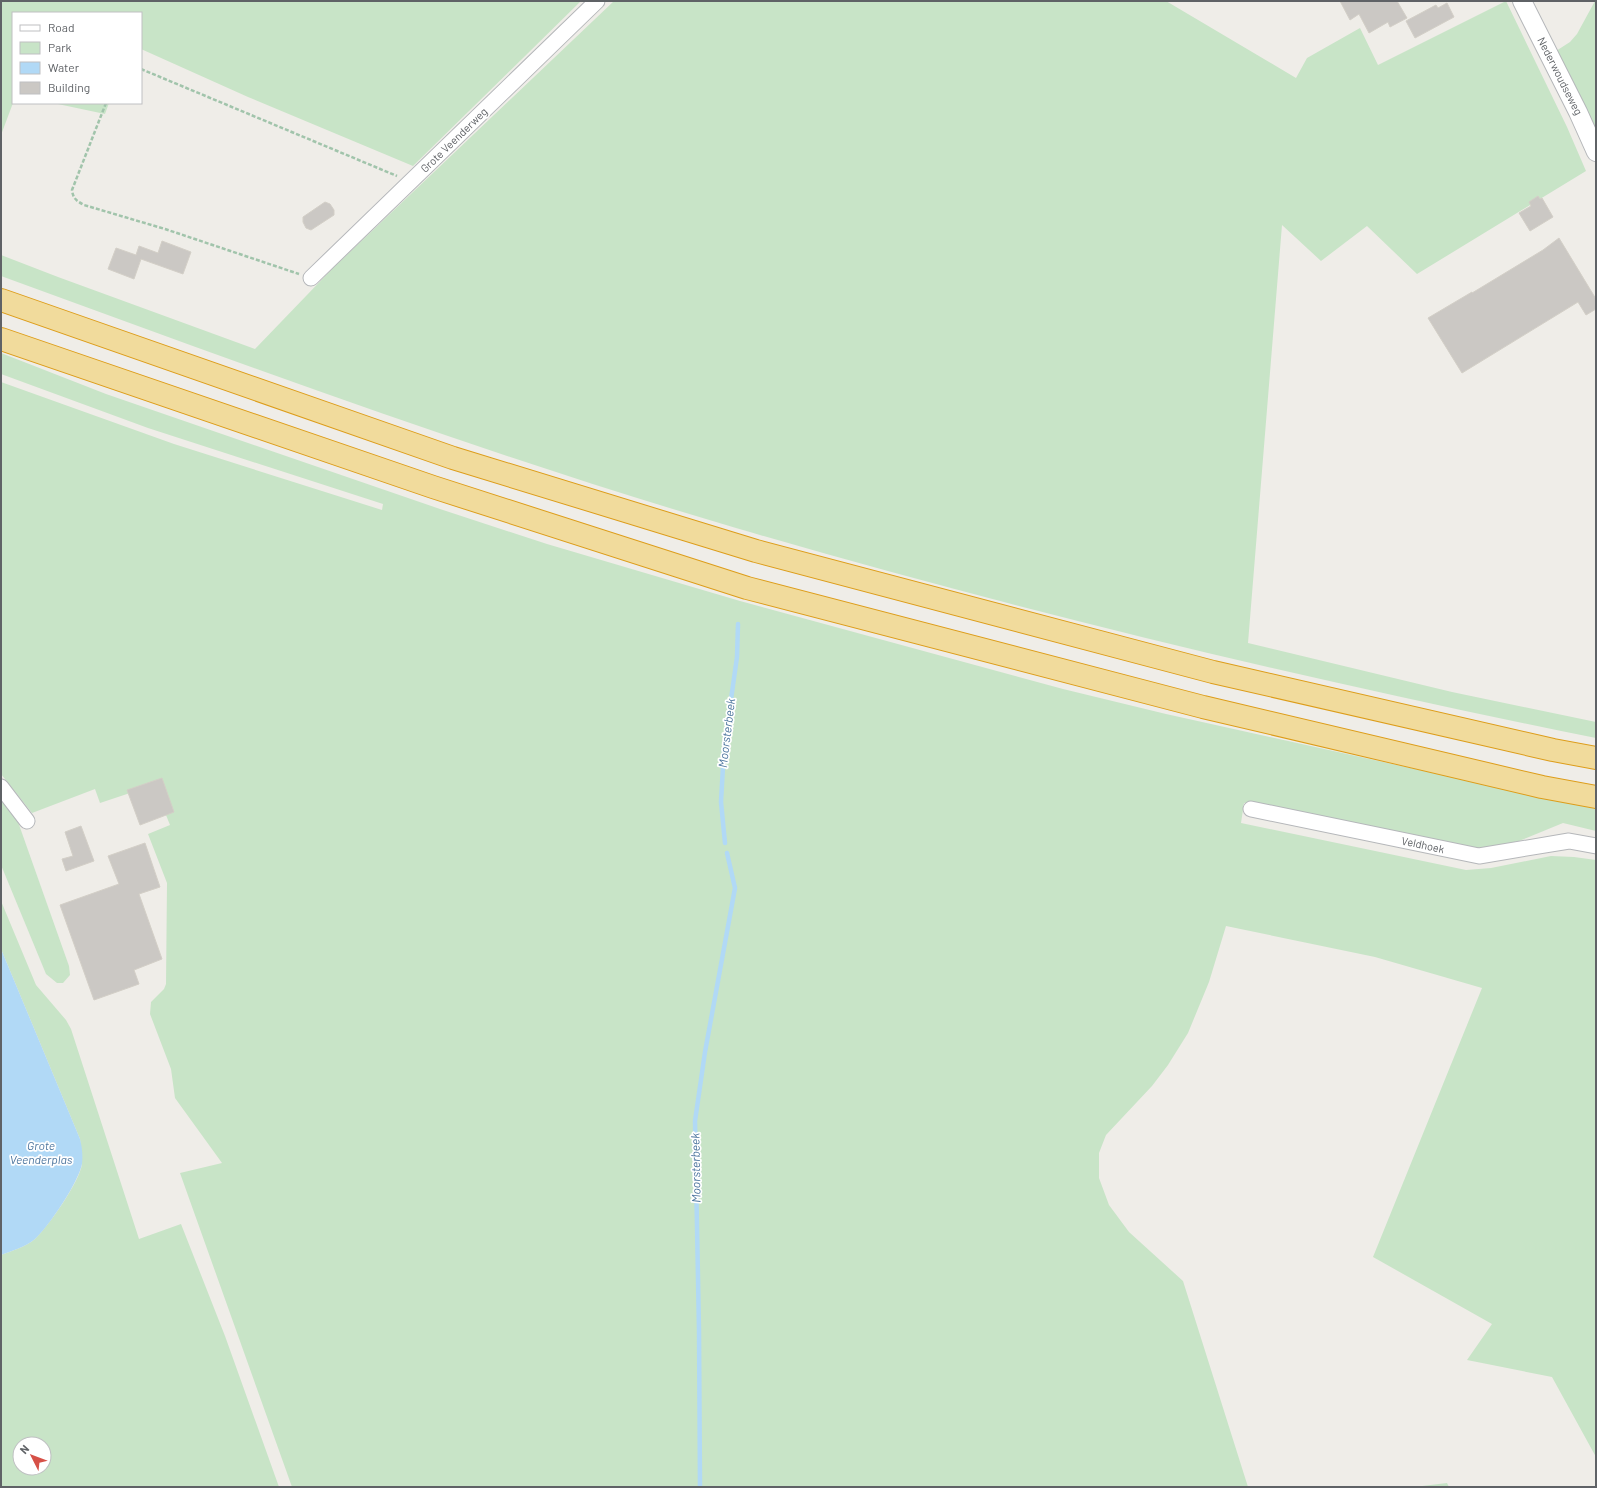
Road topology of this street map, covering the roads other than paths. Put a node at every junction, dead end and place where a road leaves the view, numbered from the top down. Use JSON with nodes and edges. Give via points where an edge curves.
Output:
{"nodes":[{"id":1,"x":597,"y":1,"type":"edge"},
{"id":2,"x":1522,"y":1,"type":"edge"},
{"id":3,"x":1596,"y":152,"type":"edge"},
{"id":4,"x":310,"y":278,"type":"road end"},
{"id":5,"x":1,"y":300,"type":"edge"},
{"id":6,"x":1,"y":339,"type":"edge"},
{"id":7,"x":1596,"y":758,"type":"edge"},
{"id":8,"x":1,"y":787,"type":"edge"},
{"id":9,"x":1596,"y":797,"type":"edge"},
{"id":10,"x":1251,"y":809,"type":"dead end"},
{"id":11,"x":27,"y":821,"type":"dead end"},
{"id":12,"x":1596,"y":846,"type":"edge"}],
"edges":[{"from":1,"to":4,"type":"street","name":"Grote Veenderweg"},
{"from":2,"to":3,"type":"street","name":"Nederwoudseweg"},
{"from":5,"to":7,"type":"highway","via":[[453,458],[756,551],[1206,670]]},
{"from":6,"to":9,"type":"highway","via":[[434,488],[747,588],[1203,707],[1542,787]]},
{"from":8,"to":11,"type":"street"},
{"from":10,"to":12,"type":"street","name":"Veldhoek","via":[[1479,856],[1569,841]]}]}
